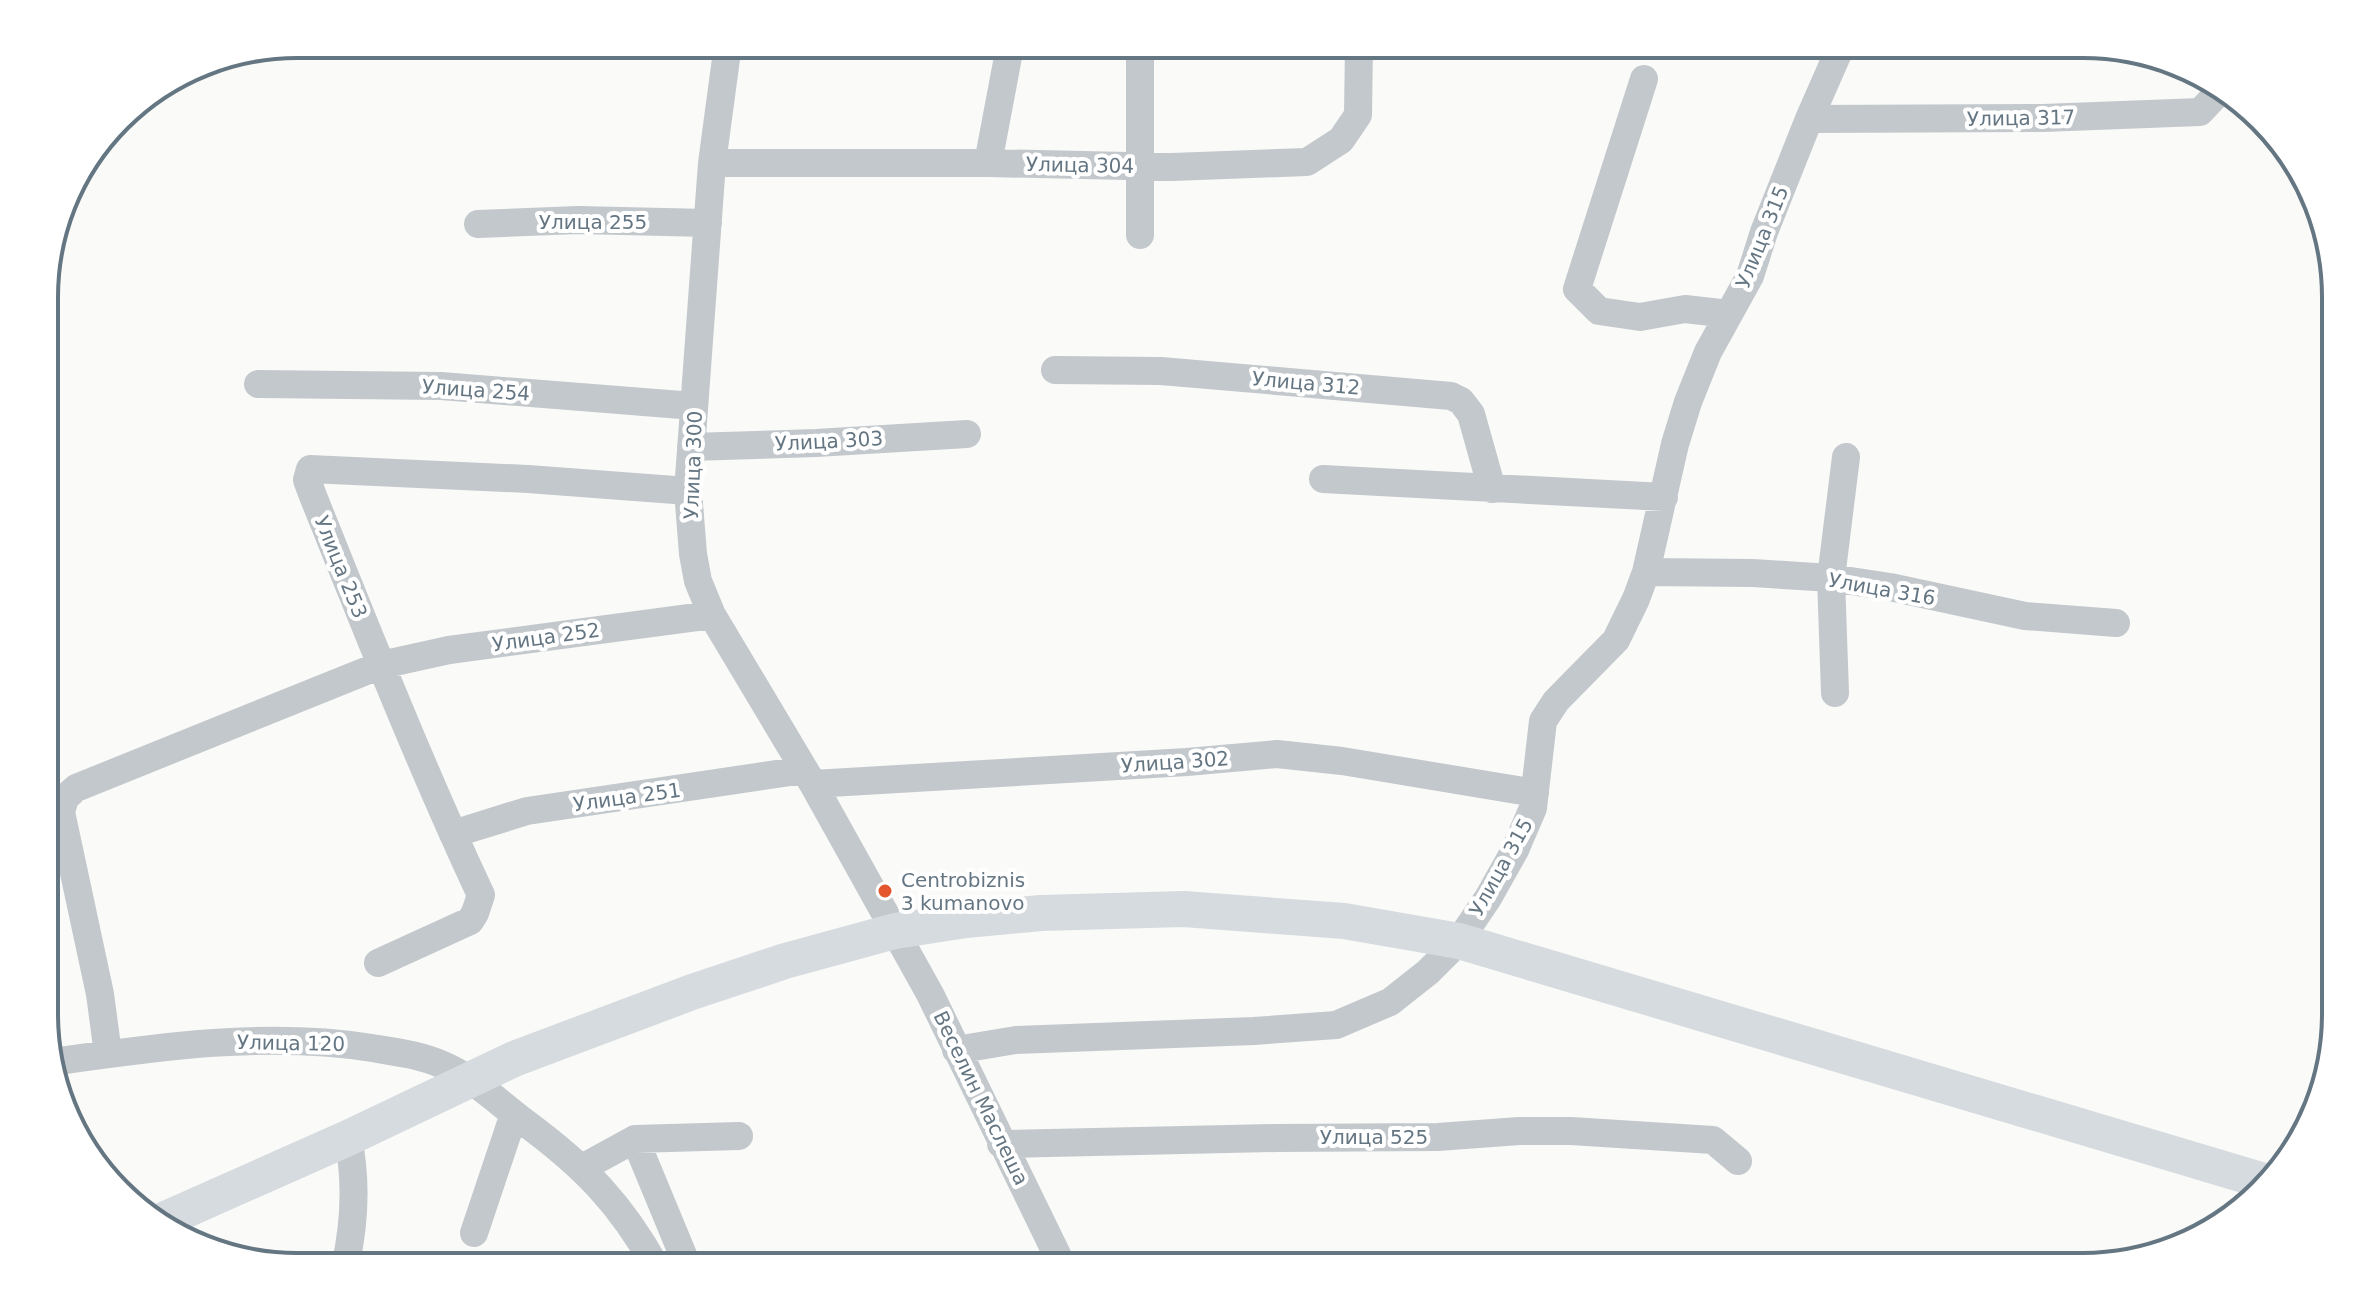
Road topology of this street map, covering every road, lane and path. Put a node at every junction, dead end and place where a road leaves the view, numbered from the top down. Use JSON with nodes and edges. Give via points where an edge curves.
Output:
{"nodes":[{"id":1,"x":726,"y":58,"type":"edge"},
{"id":2,"x":1008,"y":58,"type":"edge"},
{"id":3,"x":1140,"y":58,"type":"edge"},
{"id":4,"x":1359,"y":58,"type":"edge"},
{"id":5,"x":1836,"y":58,"type":"edge"},
{"id":6,"x":1644,"y":79,"type":"dead end"},
{"id":7,"x":2214,"y":98,"type":"edge"},
{"id":8,"x":1809,"y":119,"type":"junction"},
{"id":9,"x":712,"y":163,"type":"junction"},
{"id":10,"x":988,"y":163,"type":"junction"},
{"id":11,"x":1139,"y":165,"type":"junction"},
{"id":12,"x":708,"y":223,"type":"junction"},
{"id":13,"x":478,"y":224,"type":"dead end"},
{"id":14,"x":1140,"y":235,"type":"dead end"},
{"id":15,"x":1729,"y":314,"type":"junction"},
{"id":16,"x":1055,"y":370,"type":"dead end"},
{"id":17,"x":258,"y":384,"type":"dead end"},
{"id":18,"x":694,"y":406,"type":"junction"},
{"id":19,"x":967,"y":434,"type":"dead end"},
{"id":20,"x":691,"y":447,"type":"junction"},
{"id":21,"x":1846,"y":457,"type":"dead end"},
{"id":22,"x":1323,"y":479,"type":"dead end"},
{"id":23,"x":1492,"y":489,"type":"junction"},
{"id":24,"x":688,"y":491,"type":"junction"},
{"id":25,"x":1664,"y":497,"type":"junction"},
{"id":26,"x":1646,"y":572,"type":"junction"},
{"id":27,"x":1831,"y":578,"type":"junction"},
{"id":28,"x":712,"y":615,"type":"junction"},
{"id":29,"x":2116,"y":623,"type":"dead end"},
{"id":30,"x":381,"y":665,"type":"junction"},
{"id":31,"x":1835,"y":693,"type":"dead end"},
{"id":32,"x":808,"y":777,"type":"junction"},
{"id":33,"x":1535,"y":793,"type":"junction"},
{"id":34,"x":453,"y":834,"type":"junction"},
{"id":35,"x":895,"y":931,"type":"junction"},
{"id":36,"x":1459,"y":941,"type":"junction"},
{"id":37,"x":378,"y":963,"type":"dead end"},
{"id":38,"x":956,"y":1050,"type":"junction"},
{"id":39,"x":108,"y":1054,"type":"junction"},
{"id":40,"x":63,"y":1060,"type":"edge"},
{"id":41,"x":514,"y":1114,"type":"junction"},
{"id":42,"x":739,"y":1136,"type":"dead end"},
{"id":43,"x":348,"y":1138,"type":"junction"},
{"id":44,"x":635,"y":1139,"type":"junction"},
{"id":45,"x":1001,"y":1144,"type":"junction"},
{"id":46,"x":1738,"y":1161,"type":"dead end"},
{"id":47,"x":582,"y":1168,"type":"junction"},
{"id":48,"x":2256,"y":1179,"type":"edge"},
{"id":49,"x":170,"y":1217,"type":"edge"},
{"id":50,"x":474,"y":1233,"type":"dead end"},
{"id":51,"x":347,"y":1253,"type":"edge"},
{"id":52,"x":648,"y":1253,"type":"edge"},
{"id":53,"x":682,"y":1253,"type":"edge"},
{"id":54,"x":1056,"y":1253,"type":"edge"}],
"edges":[{"from":1,"to":9,"type":"street","name":"Улица 300"},
{"from":2,"to":10,"type":"street"},
{"from":3,"to":11,"type":"street"},
{"from":4,"to":11,"type":"street","name":"Улица 304","via":[[1358,115],[1341,140],[1307,162]]},
{"from":5,"to":8,"type":"street","name":"Улица 315"},
{"from":6,"to":15,"type":"street","via":[[1577,289],[1599,311],[1640,317],[1685,309]]},
{"from":7,"to":8,"type":"street","name":"Улица 317","via":[[2200,112]]},
{"from":8,"to":15,"type":"street","name":"Улица 315","via":[[1750,276]]},
{"from":9,"to":10,"type":"street","name":"Улица 304"},
{"from":9,"to":12,"type":"street","name":"Улица 300"},
{"from":10,"to":11,"type":"street","name":"Улица 304"},
{"from":11,"to":14,"type":"street"},
{"from":12,"to":13,"type":"street","name":"Улица 255"},
{"from":12,"to":18,"type":"street","name":"Улица 300"},
{"from":15,"to":25,"type":"street","name":"Улица 315","via":[[1688,402]]},
{"from":16,"to":23,"type":"street","name":"Улица 312","via":[[1161,371],[1451,396],[1471,414]]},
{"from":17,"to":18,"type":"street","name":"Улица 254","via":[[441,386]]},
{"from":18,"to":20,"type":"street","name":"Улица 300"},
{"from":19,"to":20,"type":"street","name":"Улица 303"},
{"from":20,"to":24,"type":"street","name":"Улица 300"},
{"from":21,"to":27,"type":"street"},
{"from":22,"to":23,"type":"street"},
{"from":23,"to":25,"type":"street"},
{"from":24,"to":28,"type":"street","name":"Улица 300","via":[[698,581]]},
{"from":24,"to":30,"type":"street","name":"Улица 253","via":[[310,469],[307,480]]},
{"from":25,"to":26,"type":"street","name":"Улица 315"},
{"from":26,"to":27,"type":"street","name":"Улица 316"},
{"from":26,"to":33,"type":"street","name":"Улица 315","via":[[1616,640],[1543,721]]},
{"from":27,"to":29,"type":"street","name":"Улица 316","via":[[2025,616]]},
{"from":27,"to":31,"type":"street"},
{"from":28,"to":30,"type":"street","name":"Улица 252","via":[[449,650]]},
{"from":28,"to":32,"type":"street","name":"Улица 300"},
{"from":30,"to":34,"type":"street"},
{"from":30,"to":39,"type":"street","name":"Улица 252","via":[[76,788],[65,798],[61,812]]},
{"from":32,"to":33,"type":"street","name":"Улица 302","via":[[1277,754]]},
{"from":32,"to":34,"type":"street","name":"Улица 251","via":[[527,811]]},
{"from":32,"to":35,"type":"street","name":"Улица 300"},
{"from":33,"to":36,"type":"street","name":"Улица 315","via":[[1515,850]]},
{"from":34,"to":37,"type":"street","via":[[481,895],[475,913],[470,921]]},
{"from":35,"to":36,"type":"main road","via":[[1041,913],[1184,909],[1344,921]]},
{"from":35,"to":38,"type":"street","name":"Веселин Маслеша"},
{"from":35,"to":43,"type":"main road","via":[[692,992],[514,1059]]},
{"from":36,"to":38,"type":"street","name":"Улица 315","via":[[1390,1002],[1336,1025],[1016,1040]]},
{"from":36,"to":48,"type":"main road"},
{"from":38,"to":45,"type":"street","name":"Веселин Маслеша"},
{"from":39,"to":40,"type":"street","name":"Улица 120"},
{"from":39,"to":41,"type":"street","name":"Улица 120","via":[[234,1041],[331,1041],[418,1055],[447,1066]]},
{"from":41,"to":47,"type":"street","name":"Улица 120"},
{"from":41,"to":50,"type":"street"},
{"from":42,"to":44,"type":"street"},
{"from":43,"to":49,"type":"main road"},
{"from":43,"to":51,"type":"street","via":[[355,1203]]},
{"from":44,"to":47,"type":"street"},
{"from":44,"to":53,"type":"street"},
{"from":45,"to":46,"type":"street","name":"Улица 525","via":[[1571,1131],[1713,1140]]},
{"from":45,"to":54,"type":"street","name":"Веселин Маслеша"},
{"from":47,"to":52,"type":"street","name":"Улица 120"}]}
